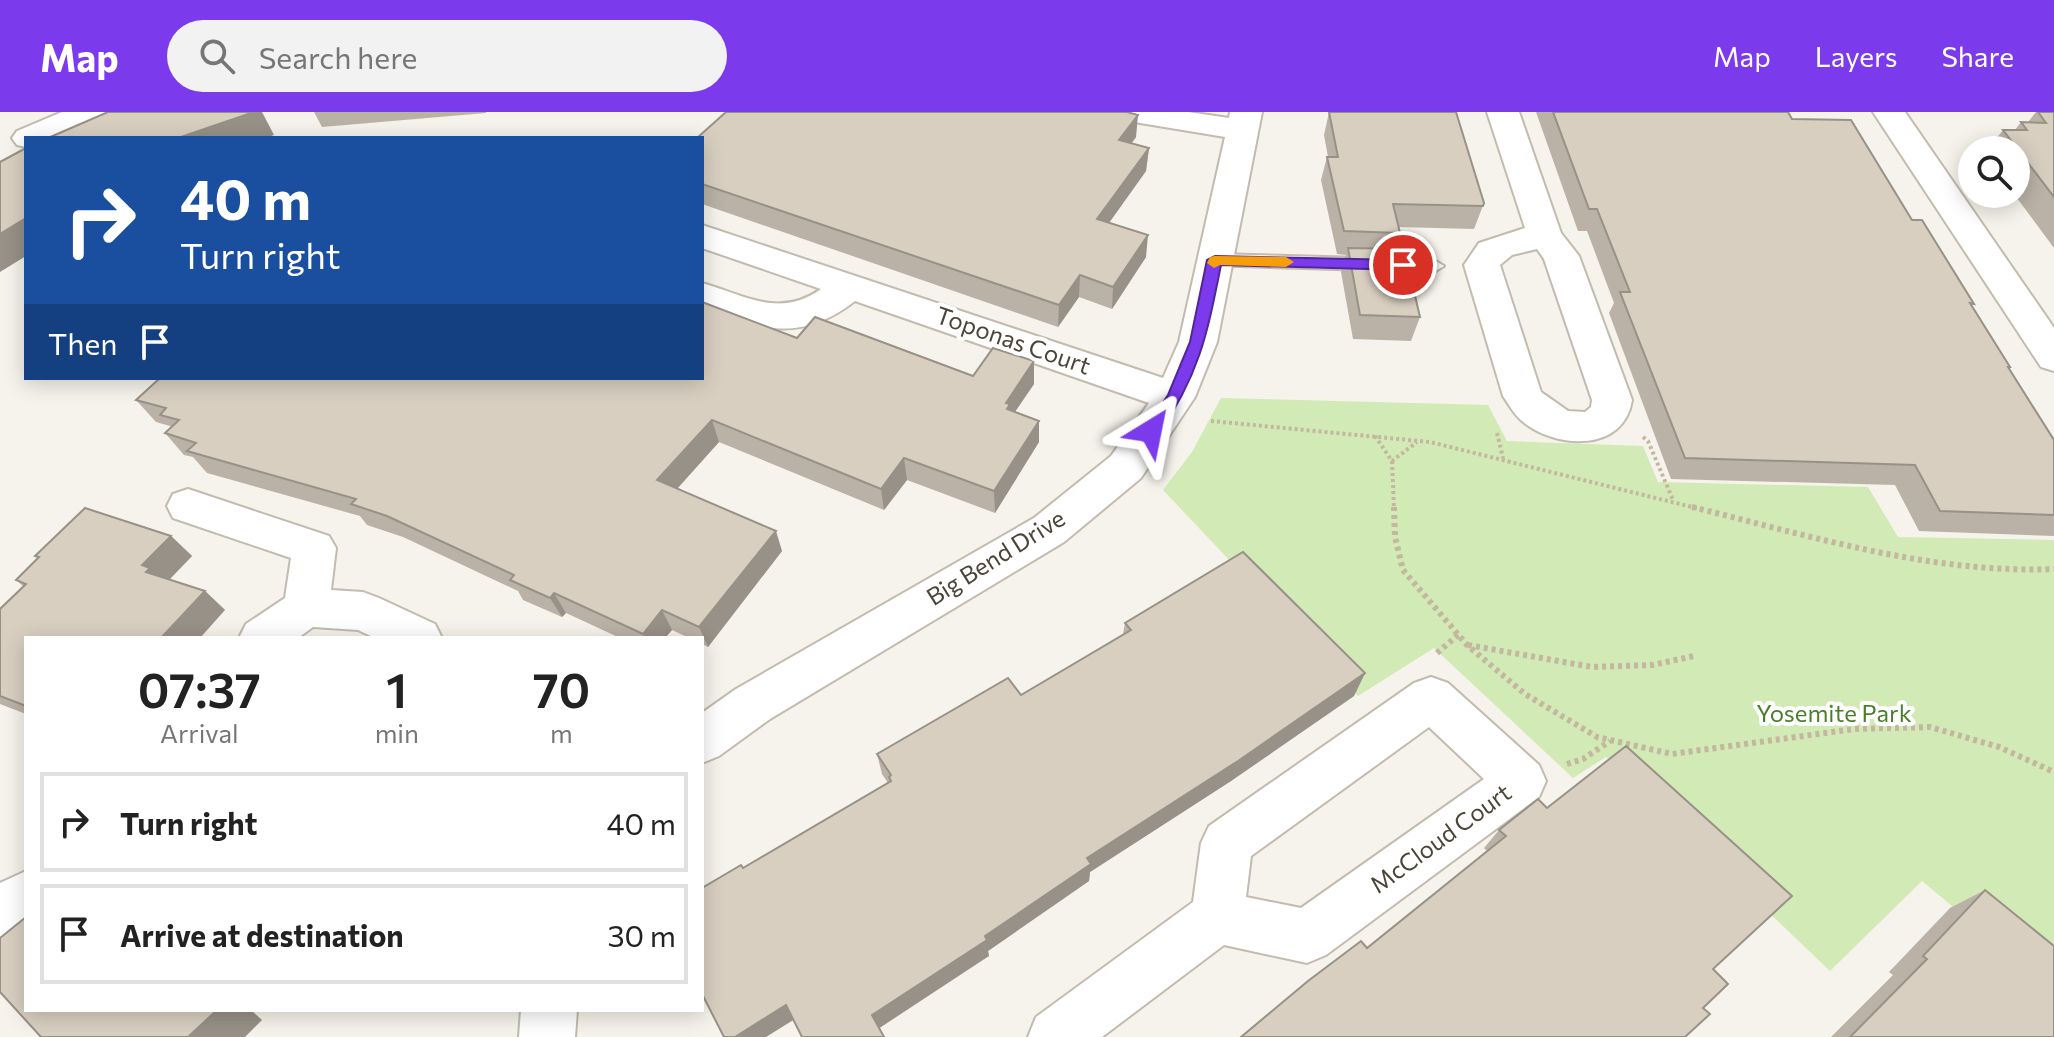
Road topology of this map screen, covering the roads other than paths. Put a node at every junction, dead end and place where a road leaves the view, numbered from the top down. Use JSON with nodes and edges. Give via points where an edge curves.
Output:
{"nodes":[{"id":1,"x":89,"y":112,"type":"edge"},
{"id":2,"x":1128,"y":112,"type":"edge"},
{"id":3,"x":1503,"y":112,"type":"edge"},
{"id":4,"x":1889,"y":112,"type":"edge"},
{"id":5,"x":1244,"y":121,"type":"edge"},
{"id":6,"x":32,"y":136,"type":"edge"},
{"id":7,"x":24,"y":139,"type":"edge"},
{"id":8,"x":0,"y":151,"type":"edge"},
{"id":9,"x":1545,"y":236,"type":"junction"},
{"id":10,"x":704,"y":237,"type":"edge"},
{"id":11,"x":1215,"y":260,"type":"junction"},
{"id":12,"x":1434,"y":266,"type":"dead end"},
{"id":13,"x":850,"y":286,"type":"junction"},
{"id":14,"x":704,"y":296,"type":"edge"},
{"id":15,"x":2054,"y":357,"type":"edge"},
{"id":16,"x":1170,"y":405,"type":"junction"},
{"id":17,"x":188,"y":506,"type":"dead end"},
{"id":18,"x":306,"y":608,"type":"junction"},
{"id":19,"x":265,"y":636,"type":"edge"},
{"id":20,"x":415,"y":636,"type":"edge"},
{"id":21,"x":704,"y":740,"type":"edge"},
{"id":22,"x":24,"y":898,"type":"edge"},
{"id":23,"x":0,"y":911,"type":"edge"},
{"id":24,"x":1217,"y":917,"type":"junction"},
{"id":25,"x":549,"y":1012,"type":"edge"},
{"id":26,"x":547,"y":1037,"type":"edge"},
{"id":27,"x":1056,"y":1037,"type":"edge"}],
"edges":[{"from":1,"to":6,"type":"street"},
{"from":2,"to":5,"type":"street"},
{"from":3,"to":9,"type":"street"},
{"from":4,"to":15,"type":"street"},
{"from":5,"to":11,"type":"street","name":"Big Bend Drive"},
{"from":7,"to":8,"type":"street"},
{"from":9,"to":9,"type":"street","via":[[1561,256],[1612,400],[1610,413],[1596,425],[1541,418],[1530,408],[1482,265],[1496,247]]},
{"from":10,"to":13,"type":"street","name":"Toponas Court"},
{"from":11,"to":12,"type":"lane"},
{"from":11,"to":16,"type":"street","name":"Big Bend Drive","via":[[1198,342]]},
{"from":13,"to":14,"type":"street","via":[[825,307],[784,319]]},
{"from":13,"to":16,"type":"street","name":"Toponas Court"},
{"from":16,"to":21,"type":"street","name":"Big Bend Drive","via":[[1126,467],[1049,530],[753,704]]},
{"from":17,"to":18,"type":"street","via":[[314,548]]},
{"from":18,"to":19,"type":"street"},
{"from":18,"to":20,"type":"street","via":[[363,611]]},
{"from":22,"to":23,"type":"street"},
{"from":24,"to":24,"type":"street","name":"McCloud Court","via":[[1227,843],[1431,698],[1521,781],[1307,936]]},
{"from":24,"to":27,"type":"street"},
{"from":25,"to":26,"type":"street"}]}
